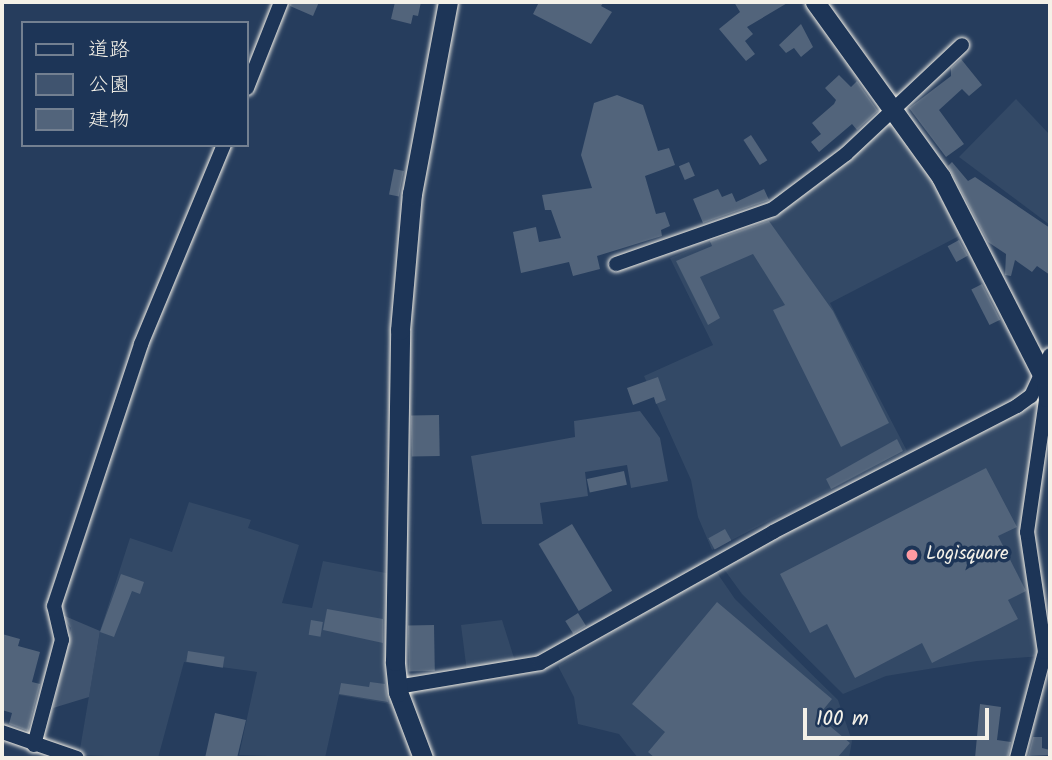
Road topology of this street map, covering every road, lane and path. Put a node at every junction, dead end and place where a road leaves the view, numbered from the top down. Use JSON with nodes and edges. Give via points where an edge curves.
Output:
{"nodes":[{"id":1,"x":281,"y":2,"type":"edge"},
{"id":2,"x":448,"y":2,"type":"edge"},
{"id":3,"x":815,"y":2,"type":"edge"},
{"id":4,"x":962,"y":45,"type":"dead end"},
{"id":5,"x":248,"y":85,"type":"edge"},
{"id":6,"x":894,"y":108,"type":"junction"},
{"id":7,"x":223,"y":147,"type":"edge"},
{"id":8,"x":616,"y":264,"type":"dead end"},
{"id":9,"x":1050,"y":355,"type":"edge"},
{"id":10,"x":1043,"y":376,"type":"junction"},
{"id":11,"x":397,"y":687,"type":"junction"},
{"id":12,"x":2,"y":732,"type":"edge"},
{"id":13,"x":34,"y":745,"type":"junction"},
{"id":14,"x":77,"y":758,"type":"edge"},
{"id":15,"x":423,"y":758,"type":"edge"},
{"id":16,"x":1017,"y":758,"type":"edge"}],
"edges":[{"from":1,"to":5,"type":"street"},
{"from":2,"to":11,"type":"street","via":[[412,194],[400,330]]},
{"from":3,"to":6,"type":"street"},
{"from":4,"to":6,"type":"street"},
{"from":6,"to":8,"type":"street","via":[[846,154],[773,209]]},
{"from":6,"to":10,"type":"street","via":[[941,177]]},
{"from":7,"to":13,"type":"street","via":[[141,344],[54,606],[62,640]]},
{"from":9,"to":10,"type":"street"},
{"from":10,"to":11,"type":"street","via":[[1031,396],[1017,406],[773,532],[540,663]]},
{"from":10,"to":16,"type":"street","via":[[1046,400],[1027,532],[1045,652]]},
{"from":11,"to":15,"type":"street"},
{"from":12,"to":13,"type":"street"},
{"from":13,"to":14,"type":"street"}]}
